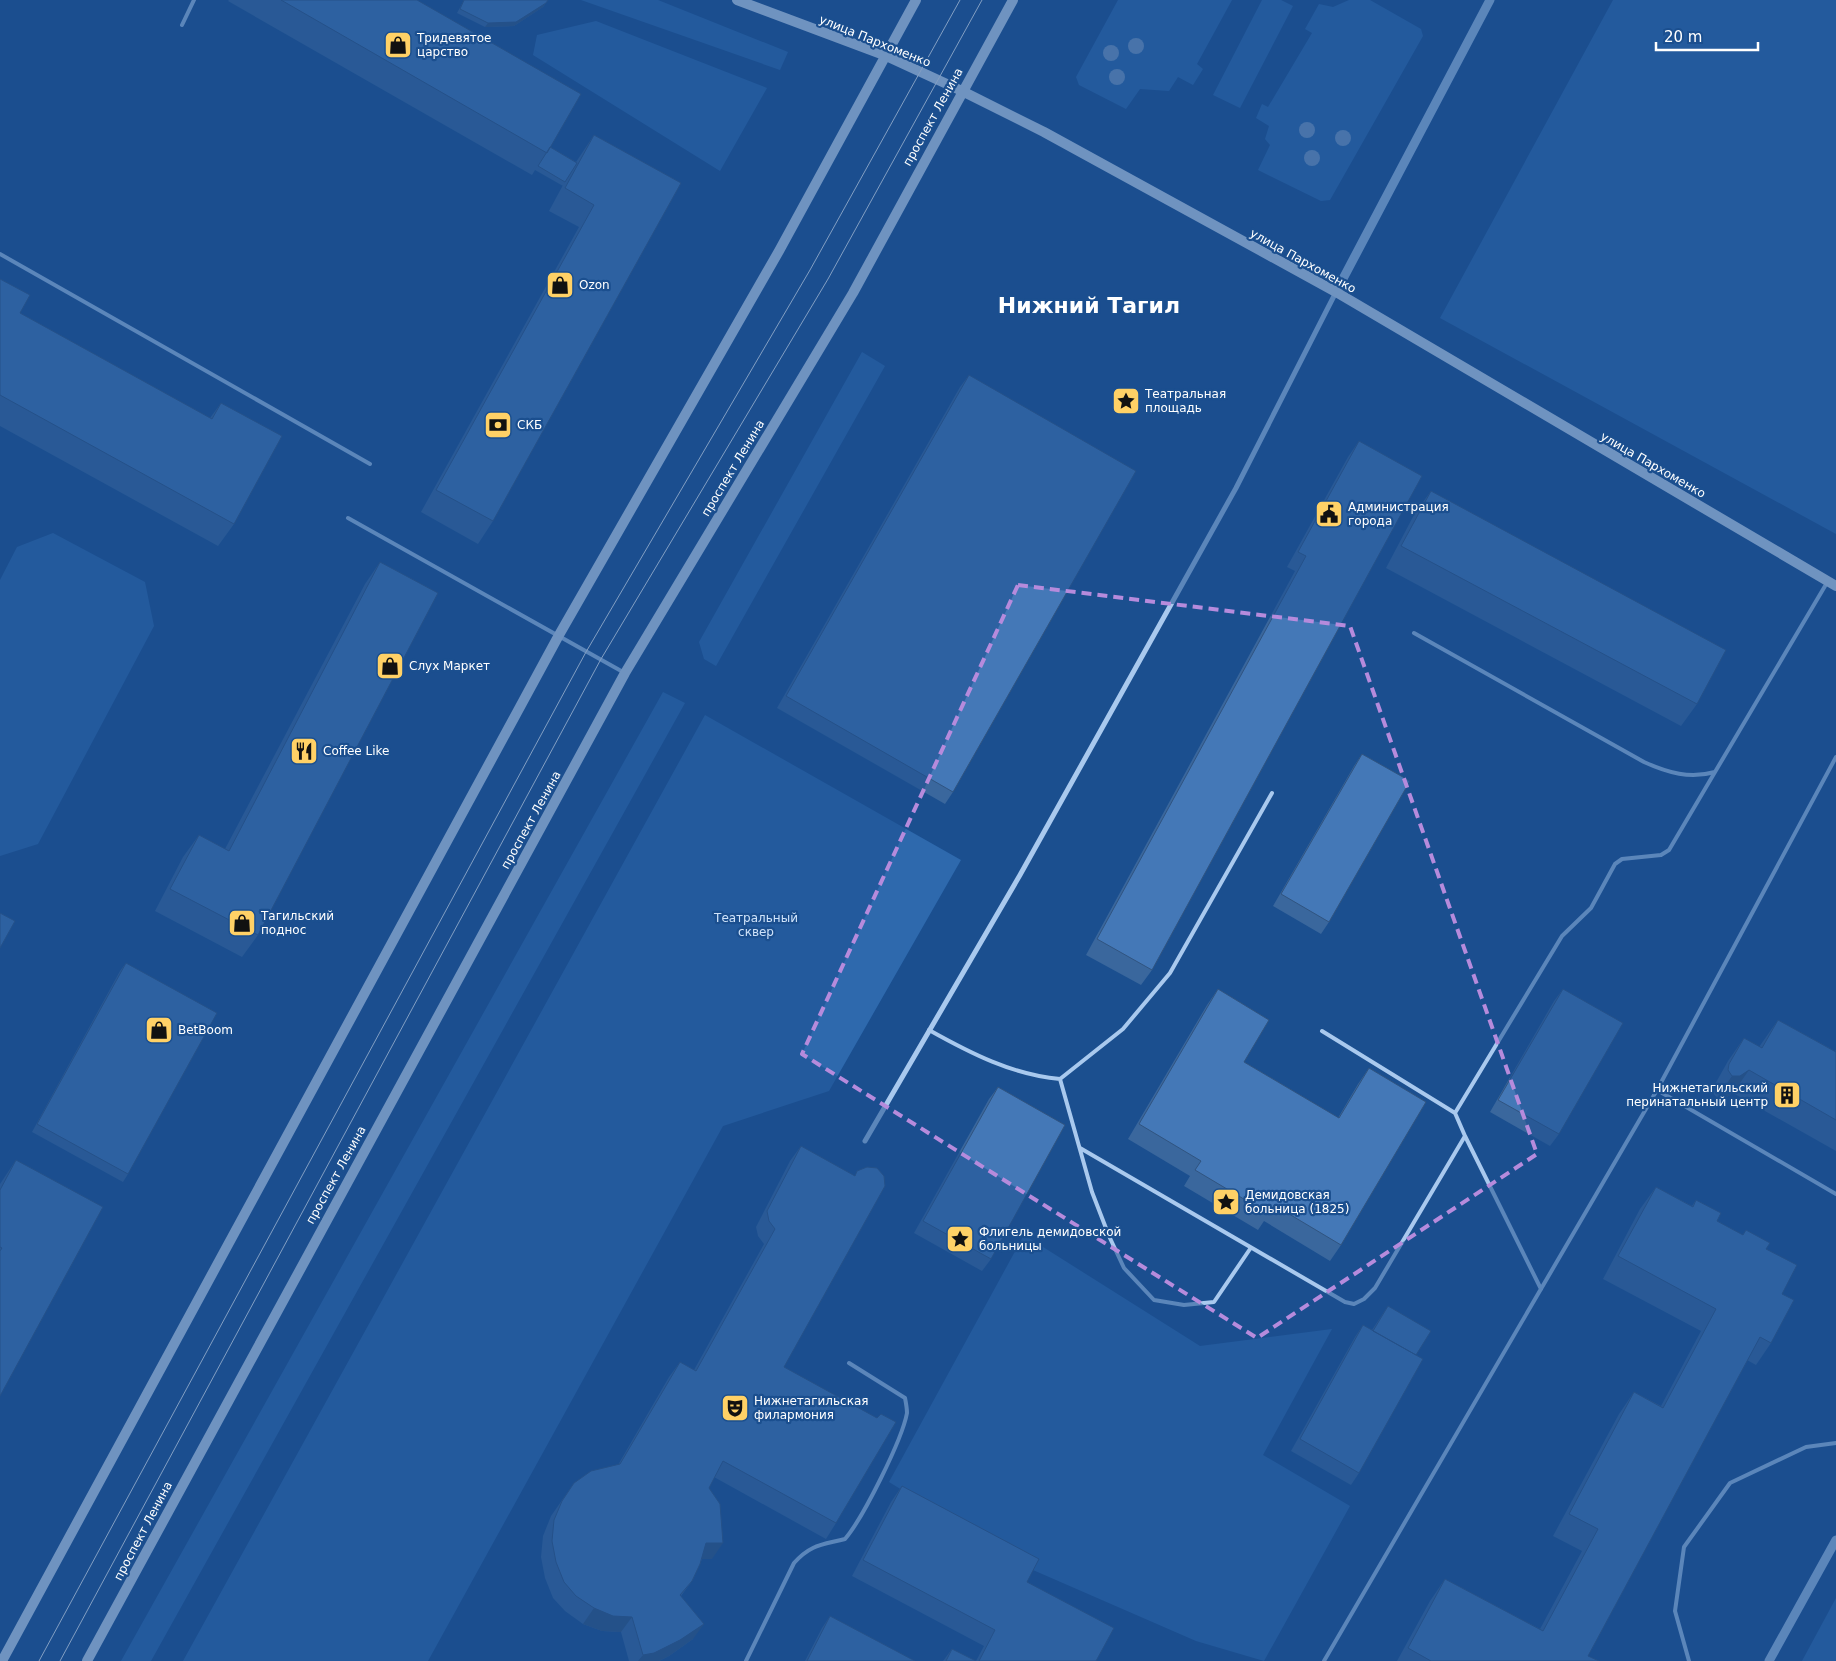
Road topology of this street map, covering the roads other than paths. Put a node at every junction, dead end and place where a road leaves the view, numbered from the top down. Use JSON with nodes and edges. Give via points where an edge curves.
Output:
{"nodes":[{"id":1,"x":194,"y":0,"type":"edge"},
{"id":2,"x":737,"y":0,"type":"edge"},
{"id":3,"x":916,"y":0,"type":"edge"},
{"id":4,"x":1012,"y":0,"type":"edge"},
{"id":5,"x":1490,"y":0,"type":"edge"},
{"id":6,"x":182,"y":25,"type":"dead end"},
{"id":7,"x":884,"y":55,"type":"junction"},
{"id":8,"x":962,"y":90,"type":"junction"},
{"id":9,"x":0,"y":254,"type":"edge"},
{"id":10,"x":1336,"y":292,"type":"junction"},
{"id":11,"x":370,"y":464,"type":"dead end"},
{"id":12,"x":348,"y":518,"type":"dead end"},
{"id":13,"x":1832,"y":583,"type":"edge"},
{"id":14,"x":1414,"y":633,"type":"dead end"},
{"id":15,"x":559,"y":635,"type":"junction"},
{"id":16,"x":626,"y":673,"type":"junction"},
{"id":17,"x":1836,"y":757,"type":"edge"},
{"id":18,"x":1715,"y":772,"type":"junction"},
{"id":19,"x":1272,"y":793,"type":"dead end"},
{"id":20,"x":928,"y":1030,"type":"junction"},
{"id":21,"x":1322,"y":1031,"type":"dead end"},
{"id":22,"x":1060,"y":1079,"type":"junction"},
{"id":23,"x":1657,"y":1090,"type":"junction"},
{"id":24,"x":1455,"y":1112,"type":"junction"},
{"id":25,"x":1465,"y":1136,"type":"junction"},
{"id":26,"x":865,"y":1141,"type":"dead end"},
{"id":27,"x":1080,"y":1148,"type":"junction"},
{"id":28,"x":1836,"y":1194,"type":"edge"},
{"id":29,"x":1250,"y":1248,"type":"junction"},
{"id":30,"x":1542,"y":1290,"type":"junction"},
{"id":31,"x":849,"y":1363,"type":"dead end"},
{"id":32,"x":1836,"y":1443,"type":"edge"},
{"id":33,"x":1836,"y":1540,"type":"edge"},
{"id":34,"x":2,"y":1661,"type":"edge"},
{"id":35,"x":87,"y":1661,"type":"edge"},
{"id":36,"x":746,"y":1661,"type":"edge"},
{"id":37,"x":1324,"y":1661,"type":"edge"},
{"id":38,"x":1689,"y":1661,"type":"edge"},
{"id":39,"x":1769,"y":1661,"type":"edge"}],
"edges":[{"from":1,"to":6,"type":"lane"},
{"from":2,"to":7,"type":"main road","name":"улица Пархоменко"},
{"from":3,"to":7,"type":"main road"},
{"from":4,"to":8,"type":"main road","name":"проспект Ленина"},
{"from":5,"to":10,"type":"street"},
{"from":7,"to":8,"type":"main road","name":"улица Пархоменко"},
{"from":7,"to":15,"type":"main road","via":[[779,252]]},
{"from":8,"to":10,"type":"main road","name":"улица Пархоменко"},
{"from":8,"to":16,"type":"main road","name":"проспект Ленина","via":[[852,292]]},
{"from":9,"to":11,"type":"lane"},
{"from":10,"to":13,"type":"main road","name":"улица Пархоменко"},
{"from":10,"to":20,"type":"street","via":[[1236,488],[1025,867]]},
{"from":12,"to":15,"type":"lane"},
{"from":13,"to":18,"type":"lane"},
{"from":14,"to":18,"type":"lane","via":[[1666,772],[1699,776]]},
{"from":15,"to":16,"type":"lane"},
{"from":15,"to":34,"type":"main road"},
{"from":16,"to":35,"type":"main road","name":"проспект Ленина"},
{"from":17,"to":23,"type":"lane"},
{"from":18,"to":24,"type":"lane","via":[[1669,850],[1660,855],[1622,859],[1615,864],[1590,908],[1562,936]]},
{"from":19,"to":22,"type":"lane","via":[[1170,973],[1123,1029]]},
{"from":20,"to":22,"type":"lane","via":[[1016,1072]]},
{"from":20,"to":26,"type":"street"},
{"from":21,"to":24,"type":"lane"},
{"from":22,"to":27,"type":"lane"},
{"from":23,"to":28,"type":"lane"},
{"from":23,"to":30,"type":"lane"},
{"from":24,"to":25,"type":"lane"},
{"from":25,"to":29,"type":"lane","via":[[1375,1288],[1364,1299],[1354,1304],[1345,1302]]},
{"from":25,"to":30,"type":"lane"},
{"from":27,"to":29,"type":"lane"},
{"from":27,"to":29,"type":"lane","via":[[1108,1236],[1124,1268],[1154,1300],[1184,1305],[1214,1302]]},
{"from":30,"to":37,"type":"lane"},
{"from":31,"to":36,"type":"lane","via":[[905,1398],[907,1412],[901,1432],[865,1508],[845,1539],[818,1544],[806,1550],[794,1563]]},
{"from":32,"to":38,"type":"lane","via":[[1806,1447],[1730,1483],[1684,1547],[1675,1611]]},
{"from":33,"to":39,"type":"street"}]}
